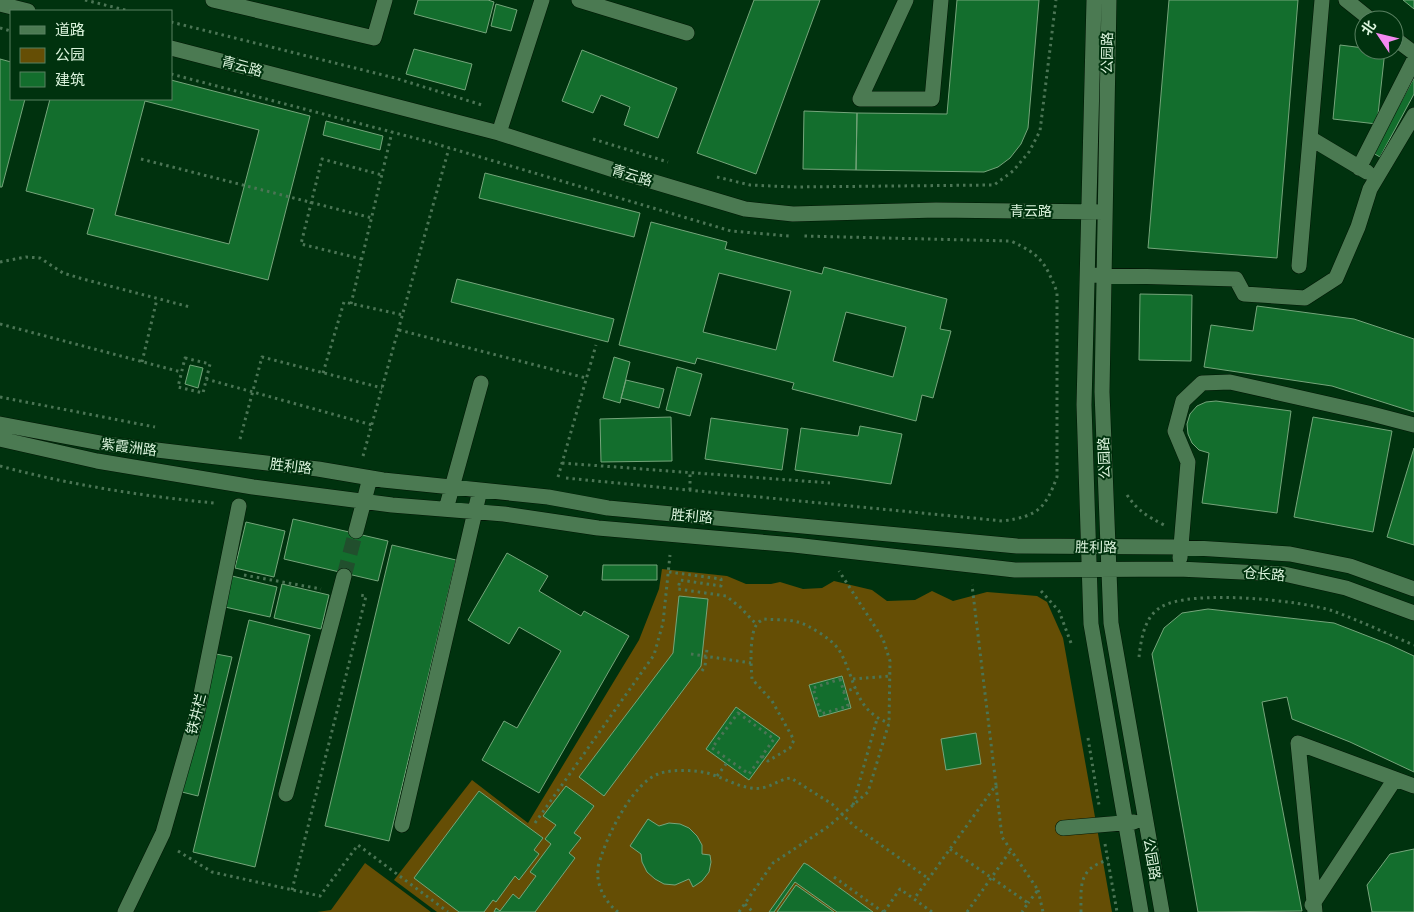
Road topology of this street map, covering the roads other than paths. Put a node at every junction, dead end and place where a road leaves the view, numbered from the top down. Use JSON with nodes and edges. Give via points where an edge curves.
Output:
{"nodes":[{"id":1,"x":213,"y":0,"type":"edge"},
{"id":2,"x":385,"y":0,"type":"edge"},
{"id":3,"x":542,"y":0,"type":"edge"},
{"id":4,"x":579,"y":0,"type":"edge"},
{"id":5,"x":906,"y":0,"type":"edge"},
{"id":6,"x":941,"y":0,"type":"edge"},
{"id":7,"x":1094,"y":0,"type":"edge"},
{"id":8,"x":1109,"y":0,"type":"edge"},
{"id":9,"x":1322,"y":0,"type":"edge"},
{"id":10,"x":1346,"y":0,"type":"edge"},
{"id":11,"x":0,"y":4,"type":"edge"},
{"id":12,"x":24,"y":10,"type":"edge"},
{"id":13,"x":1358,"y":10,"type":"edge"},
{"id":14,"x":687,"y":33,"type":"dead end"},
{"id":15,"x":172,"y":48,"type":"edge"},
{"id":16,"x":1414,"y":60,"type":"edge"},
{"id":17,"x":1414,"y":115,"type":"edge"},
{"id":18,"x":499,"y":133,"type":"junction"},
{"id":19,"x":1310,"y":138,"type":"junction"},
{"id":20,"x":1359,"y":168,"type":"junction"},
{"id":21,"x":1377,"y":178,"type":"junction"},
{"id":22,"x":1088,"y":212,"type":"junction"},
{"id":23,"x":1104,"y":212,"type":"junction"},
{"id":24,"x":1298,"y":266,"type":"dead end"},
{"id":25,"x":1087,"y":275,"type":"junction"},
{"id":26,"x":1104,"y":275,"type":"junction"},
{"id":27,"x":481,"y":383,"type":"dead end"},
{"id":28,"x":5,"y":425,"type":"edge"},
{"id":29,"x":1414,"y":425,"type":"edge"},
{"id":30,"x":1,"y":443,"type":"edge"},
{"id":31,"x":259,"y":462,"type":"joint"},
{"id":32,"x":370,"y":478,"type":"junction"},
{"id":33,"x":253,"y":487,"type":"joint"},
{"id":34,"x":452,"y":487,"type":"junction"},
{"id":35,"x":480,"y":490,"type":"junction"},
{"id":36,"x":364,"y":502,"type":"junction"},
{"id":37,"x":239,"y":506,"type":"road end"},
{"id":38,"x":446,"y":510,"type":"junction"},
{"id":39,"x":475,"y":512,"type":"junction"},
{"id":40,"x":356,"y":531,"type":"tunnel mouth"},
{"id":41,"x":1088,"y":546,"type":"junction"},
{"id":42,"x":1108,"y":547,"type":"junction"},
{"id":43,"x":1128,"y":547,"type":"joint"},
{"id":44,"x":1180,"y":548,"type":"junction"},
{"id":45,"x":1090,"y":569,"type":"junction"},
{"id":46,"x":1109,"y":569,"type":"junction"},
{"id":47,"x":1179,"y":569,"type":"junction"},
{"id":48,"x":344,"y":576,"type":"tunnel mouth"},
{"id":49,"x":1414,"y":589,"type":"edge"},
{"id":50,"x":1414,"y":613,"type":"edge"},
{"id":51,"x":1395,"y":779,"type":"junction"},
{"id":52,"x":1414,"y":786,"type":"edge"},
{"id":53,"x":286,"y":794,"type":"dead end"},
{"id":54,"x":1146,"y":821,"type":"junction"},
{"id":55,"x":1126,"y":823,"type":"junction"},
{"id":56,"x":402,"y":825,"type":"dead end"},
{"id":57,"x":1063,"y":828,"type":"dead end"},
{"id":58,"x":1312,"y":909,"type":"edge"},
{"id":59,"x":124,"y":912,"type":"edge"},
{"id":60,"x":1141,"y":912,"type":"edge"},
{"id":61,"x":1162,"y":912,"type":"edge"}],
"edges":[{"from":1,"to":2,"type":"street","via":[[374,38]]},
{"from":3,"to":18,"type":"street"},
{"from":4,"to":14,"type":"street"},
{"from":5,"to":6,"type":"street","via":[[860,99],[932,99]]},
{"from":7,"to":22,"type":"street","name":"公园路"},
{"from":8,"to":23,"type":"street","name":"公园路"},
{"from":9,"to":19,"type":"street"},
{"from":10,"to":13,"type":"street"},
{"from":11,"to":12,"type":"street"},
{"from":15,"to":18,"type":"street","name":"青云路"},
{"from":16,"to":20,"type":"street"},
{"from":17,"to":21,"type":"street"},
{"from":18,"to":22,"type":"street","name":"青云路","via":[[745,209],[793,214],[936,210]]},
{"from":19,"to":20,"type":"street"},
{"from":19,"to":24,"type":"street"},
{"from":20,"to":21,"type":"street"},
{"from":21,"to":26,"type":"street","via":[[1336,278],[1304,298],[1244,294],[1236,279]]},
{"from":22,"to":23,"type":"street","name":"青云路"},
{"from":22,"to":25,"type":"street","name":"公园路"},
{"from":23,"to":26,"type":"street","name":"公园路"},
{"from":25,"to":26,"type":"street"},
{"from":25,"to":41,"type":"street","name":"公园路","via":[[1084,405]]},
{"from":26,"to":42,"type":"street","name":"公园路","via":[[1102,392]]},
{"from":27,"to":34,"type":"street"},
{"from":28,"to":30,"type":"street"},
{"from":28,"to":31,"type":"street","name":"紫霞洲路","via":[[106,444]]},
{"from":29,"to":44,"type":"street","via":[[1230,382],[1202,383],[1182,401],[1175,431],[1188,462]]},
{"from":30,"to":33,"type":"street","name":"紫霞洲路"},
{"from":31,"to":32,"type":"street","name":"胜利路"},
{"from":32,"to":34,"type":"street","name":"胜利路"},
{"from":32,"to":36,"type":"street"},
{"from":33,"to":36,"type":"street","name":"胜利路"},
{"from":34,"to":35,"type":"street","name":"胜利路"},
{"from":34,"to":38,"type":"street"},
{"from":35,"to":39,"type":"street"},
{"from":35,"to":41,"type":"street","name":"胜利路","via":[[548,497],[608,508],[1017,546]]},
{"from":36,"to":38,"type":"street","name":"胜利路"},
{"from":36,"to":40,"type":"street"},
{"from":37,"to":59,"type":"street","name":"铁井栏","via":[[197,714],[163,833]]},
{"from":38,"to":39,"type":"street","name":"胜利路"},
{"from":39,"to":45,"type":"street","name":"胜利路","via":[[598,528],[794,545],[1015,570]]},
{"from":39,"to":56,"type":"street"},
{"from":41,"to":42,"type":"street","name":"胜利路"},
{"from":41,"to":45,"type":"street","name":"公园路"},
{"from":42,"to":43,"type":"street","name":"胜利路"},
{"from":42,"to":46,"type":"street","name":"公园路"},
{"from":43,"to":44,"type":"street","name":"仓长路"},
{"from":44,"to":47,"type":"street"},
{"from":44,"to":49,"type":"street","name":"仓长路","via":[[1290,554],[1350,566]]},
{"from":45,"to":46,"type":"street","name":"胜利路"},
{"from":45,"to":55,"type":"street","name":"公园路","via":[[1092,627]]},
{"from":46,"to":47,"type":"street","name":"仓长路"},
{"from":46,"to":54,"type":"street","name":"公园路","via":[[1111,623]]},
{"from":47,"to":50,"type":"street","name":"仓长路","via":[[1284,574],[1346,588]]},
{"from":48,"to":53,"type":"street"},
{"from":51,"to":52,"type":"street"},
{"from":51,"to":58,"type":"street"},
{"from":51,"to":58,"type":"street","via":[[1298,743]]},
{"from":54,"to":55,"type":"street"},
{"from":54,"to":61,"type":"street","name":"公园路"},
{"from":55,"to":57,"type":"street"},
{"from":55,"to":60,"type":"street","name":"公园路"}]}
